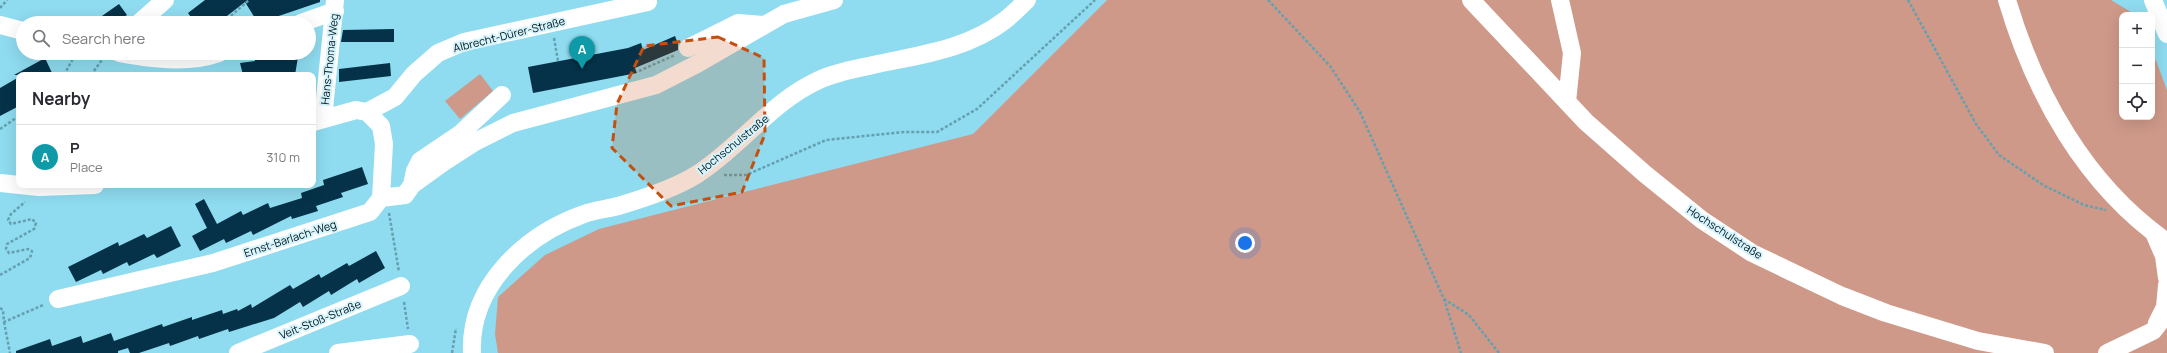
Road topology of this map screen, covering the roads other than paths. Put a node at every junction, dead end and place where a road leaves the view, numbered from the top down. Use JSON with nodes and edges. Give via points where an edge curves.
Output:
{"nodes":[{"id":1,"x":165,"y":0,"type":"edge"},
{"id":2,"x":834,"y":0,"type":"edge"},
{"id":3,"x":1027,"y":0,"type":"edge"},
{"id":4,"x":1471,"y":0,"type":"edge"},
{"id":5,"x":1560,"y":0,"type":"edge"},
{"id":6,"x":2006,"y":0,"type":"edge"},
{"id":7,"x":2153,"y":0,"type":"edge"},
{"id":8,"x":648,"y":2,"type":"dead end"},
{"id":9,"x":335,"y":5,"type":"edge"},
{"id":10,"x":147,"y":16,"type":"edge"},
{"id":11,"x":314,"y":16,"type":"edge"},
{"id":12,"x":0,"y":25,"type":"edge"},
{"id":13,"x":763,"y":25,"type":"junction"},
{"id":14,"x":16,"y":29,"type":"edge"},
{"id":15,"x":2166,"y":30,"type":"edge"},
{"id":16,"x":688,"y":48,"type":"road end"},
{"id":17,"x":502,"y":96,"type":"dead end"},
{"id":18,"x":1567,"y":102,"type":"junction"},
{"id":19,"x":367,"y":112,"type":"junction"},
{"id":20,"x":318,"y":121,"type":"edge"},
{"id":21,"x":0,"y":183,"type":"edge"},
{"id":22,"x":16,"y":185,"type":"edge"},
{"id":23,"x":412,"y":185,"type":"junction"},
{"id":24,"x":381,"y":198,"type":"junction"},
{"id":25,"x":2160,"y":237,"type":"edge"},
{"id":26,"x":2167,"y":278,"type":"edge"},
{"id":27,"x":2167,"y":285,"type":"edge"},
{"id":28,"x":401,"y":286,"type":"road end"},
{"id":29,"x":58,"y":299,"type":"road end"},
{"id":30,"x":2167,"y":313,"type":"edge"},
{"id":31,"x":2160,"y":331,"type":"edge"},
{"id":32,"x":410,"y":344,"type":"road end"},
{"id":33,"x":238,"y":353,"type":"edge"},
{"id":34,"x":338,"y":353,"type":"edge"},
{"id":35,"x":472,"y":353,"type":"edge"},
{"id":36,"x":2045,"y":353,"type":"edge"},
{"id":37,"x":2107,"y":353,"type":"edge"}],
"edges":[{"from":1,"to":10,"type":"street"},
{"from":2,"to":13,"type":"street","via":[[784,14]]},
{"from":3,"to":35,"type":"street","name":"Hochschulstraße","via":[[1003,22],[947,49],[847,71],[815,82],[798,91],[695,176],[657,192],[569,220],[541,235],[519,252],[486,291],[478,308],[471,336]]},
{"from":4,"to":18,"type":"street","name":"Hochschulstraße"},
{"from":5,"to":18,"type":"street","via":[[1572,53]]},
{"from":6,"to":25,"type":"street","via":[[2042,92],[2074,147],[2094,174]]},
{"from":7,"to":15,"type":"street"},
{"from":8,"to":19,"type":"street","name":"Albrecht-Dürer-Straße","via":[[464,42],[438,53],[414,74],[395,97]]},
{"from":9,"to":11,"type":"street"},
{"from":9,"to":20,"type":"street","name":"Hans-Thoma-Weg"},
{"from":12,"to":14,"type":"street"},
{"from":13,"to":16,"type":"street","via":[[738,23]]},
{"from":13,"to":23,"type":"street","via":[[656,85],[513,123],[475,142]]},
{"from":17,"to":23,"type":"street","via":[[460,134],[420,161]]},
{"from":18,"to":36,"type":"street","name":"Hochschulstraße","via":[[1645,174],[1702,220],[1752,253],[1842,296],[1886,313],[1978,341]]},
{"from":19,"to":20,"type":"street","via":[[356,110]]},
{"from":19,"to":24,"type":"street","via":[[381,126],[384,144]]},
{"from":21,"to":22,"type":"street"},
{"from":23,"to":24,"type":"street","via":[[405,195]]},
{"from":24,"to":29,"type":"street","name":"Ernst-Barlach-Weg","via":[[370,212],[213,263]]},
{"from":25,"to":26,"type":"street"},
{"from":27,"to":31,"type":"street"},
{"from":28,"to":33,"type":"street","name":"Veit-Stoß-Straße"},
{"from":30,"to":31,"type":"street"},
{"from":31,"to":37,"type":"street"},
{"from":32,"to":34,"type":"street"}]}
